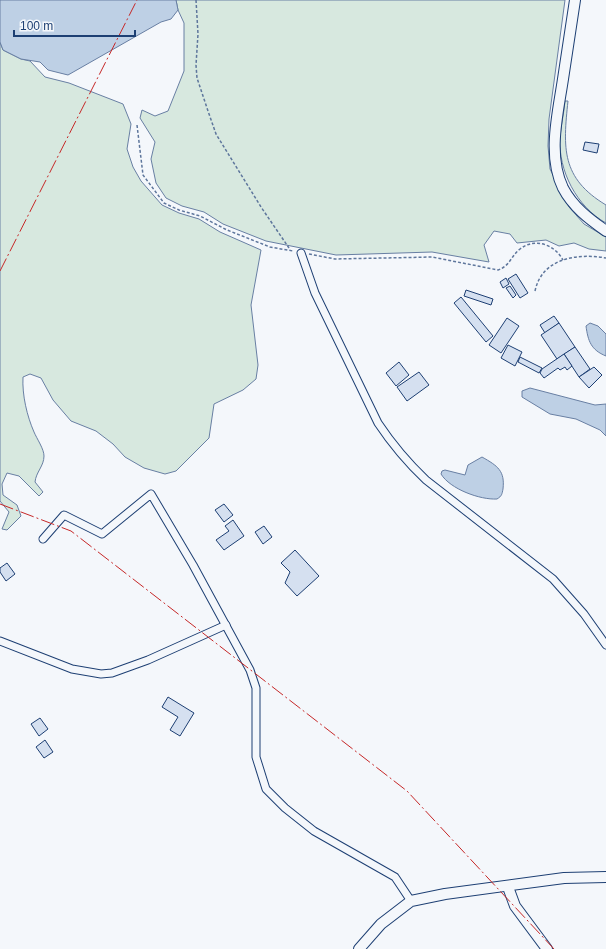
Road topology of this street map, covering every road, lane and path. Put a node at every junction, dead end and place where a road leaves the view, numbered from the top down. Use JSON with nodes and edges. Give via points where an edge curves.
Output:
{"nodes":[{"id":1,"x":196,"y":0,"type":"edge"},
{"id":2,"x":575,"y":0,"type":"edge"},
{"id":3,"x":137,"y":125,"type":"dead end"},
{"id":4,"x":606,"y":231,"type":"edge"},
{"id":5,"x":289,"y":248,"type":"dead end"},
{"id":6,"x":301,"y":253,"type":"junction"},
{"id":7,"x":606,"y":258,"type":"edge"},
{"id":8,"x":563,"y":260,"type":"junction"},
{"id":9,"x":535,"y":291,"type":"dead end"},
{"id":10,"x":43,"y":539,"type":"dead end"},
{"id":11,"x":226,"y":625,"type":"junction"},
{"id":12,"x":0,"y":640,"type":"edge"},
{"id":13,"x":606,"y":645,"type":"edge"},
{"id":14,"x":606,"y":877,"type":"edge"},
{"id":15,"x":508,"y":887,"type":"junction"},
{"id":16,"x":411,"y":901,"type":"junction"},
{"id":17,"x":359,"y":949,"type":"edge"},
{"id":18,"x":547,"y":949,"type":"edge"}],
"edges":[{"from":1,"to":5,"type":"path","via":[[197,78],[216,134]]},
{"from":2,"to":4,"type":"street","via":[[557,120],[557,167],[563,187],[573,203],[586,218]]},
{"from":3,"to":6,"type":"path","via":[[143,175],[164,202],[270,247]]},
{"from":6,"to":8,"type":"path","via":[[335,259],[432,257],[498,270],[505,267],[525,245],[542,243],[553,247]]},
{"from":6,"to":13,"type":"street","via":[[315,293],[378,423],[406,462],[553,579],[580,609]]},
{"from":7,"to":8,"type":"path"},
{"from":8,"to":9,"type":"path","via":[[545,271],[538,280]]},
{"from":10,"to":11,"type":"street","via":[[64,515],[102,534],[151,494]]},
{"from":11,"to":12,"type":"street","via":[[148,660],[112,673],[101,674],[72,669]]},
{"from":11,"to":16,"type":"street","via":[[250,670],[256,688],[256,758],[266,789],[314,831],[395,878]]},
{"from":14,"to":15,"type":"street","via":[[564,878]]},
{"from":15,"to":16,"type":"street","via":[[445,894]]},
{"from":15,"to":18,"type":"street","via":[[515,906]]},
{"from":16,"to":17,"type":"street","via":[[381,924]]}]}
